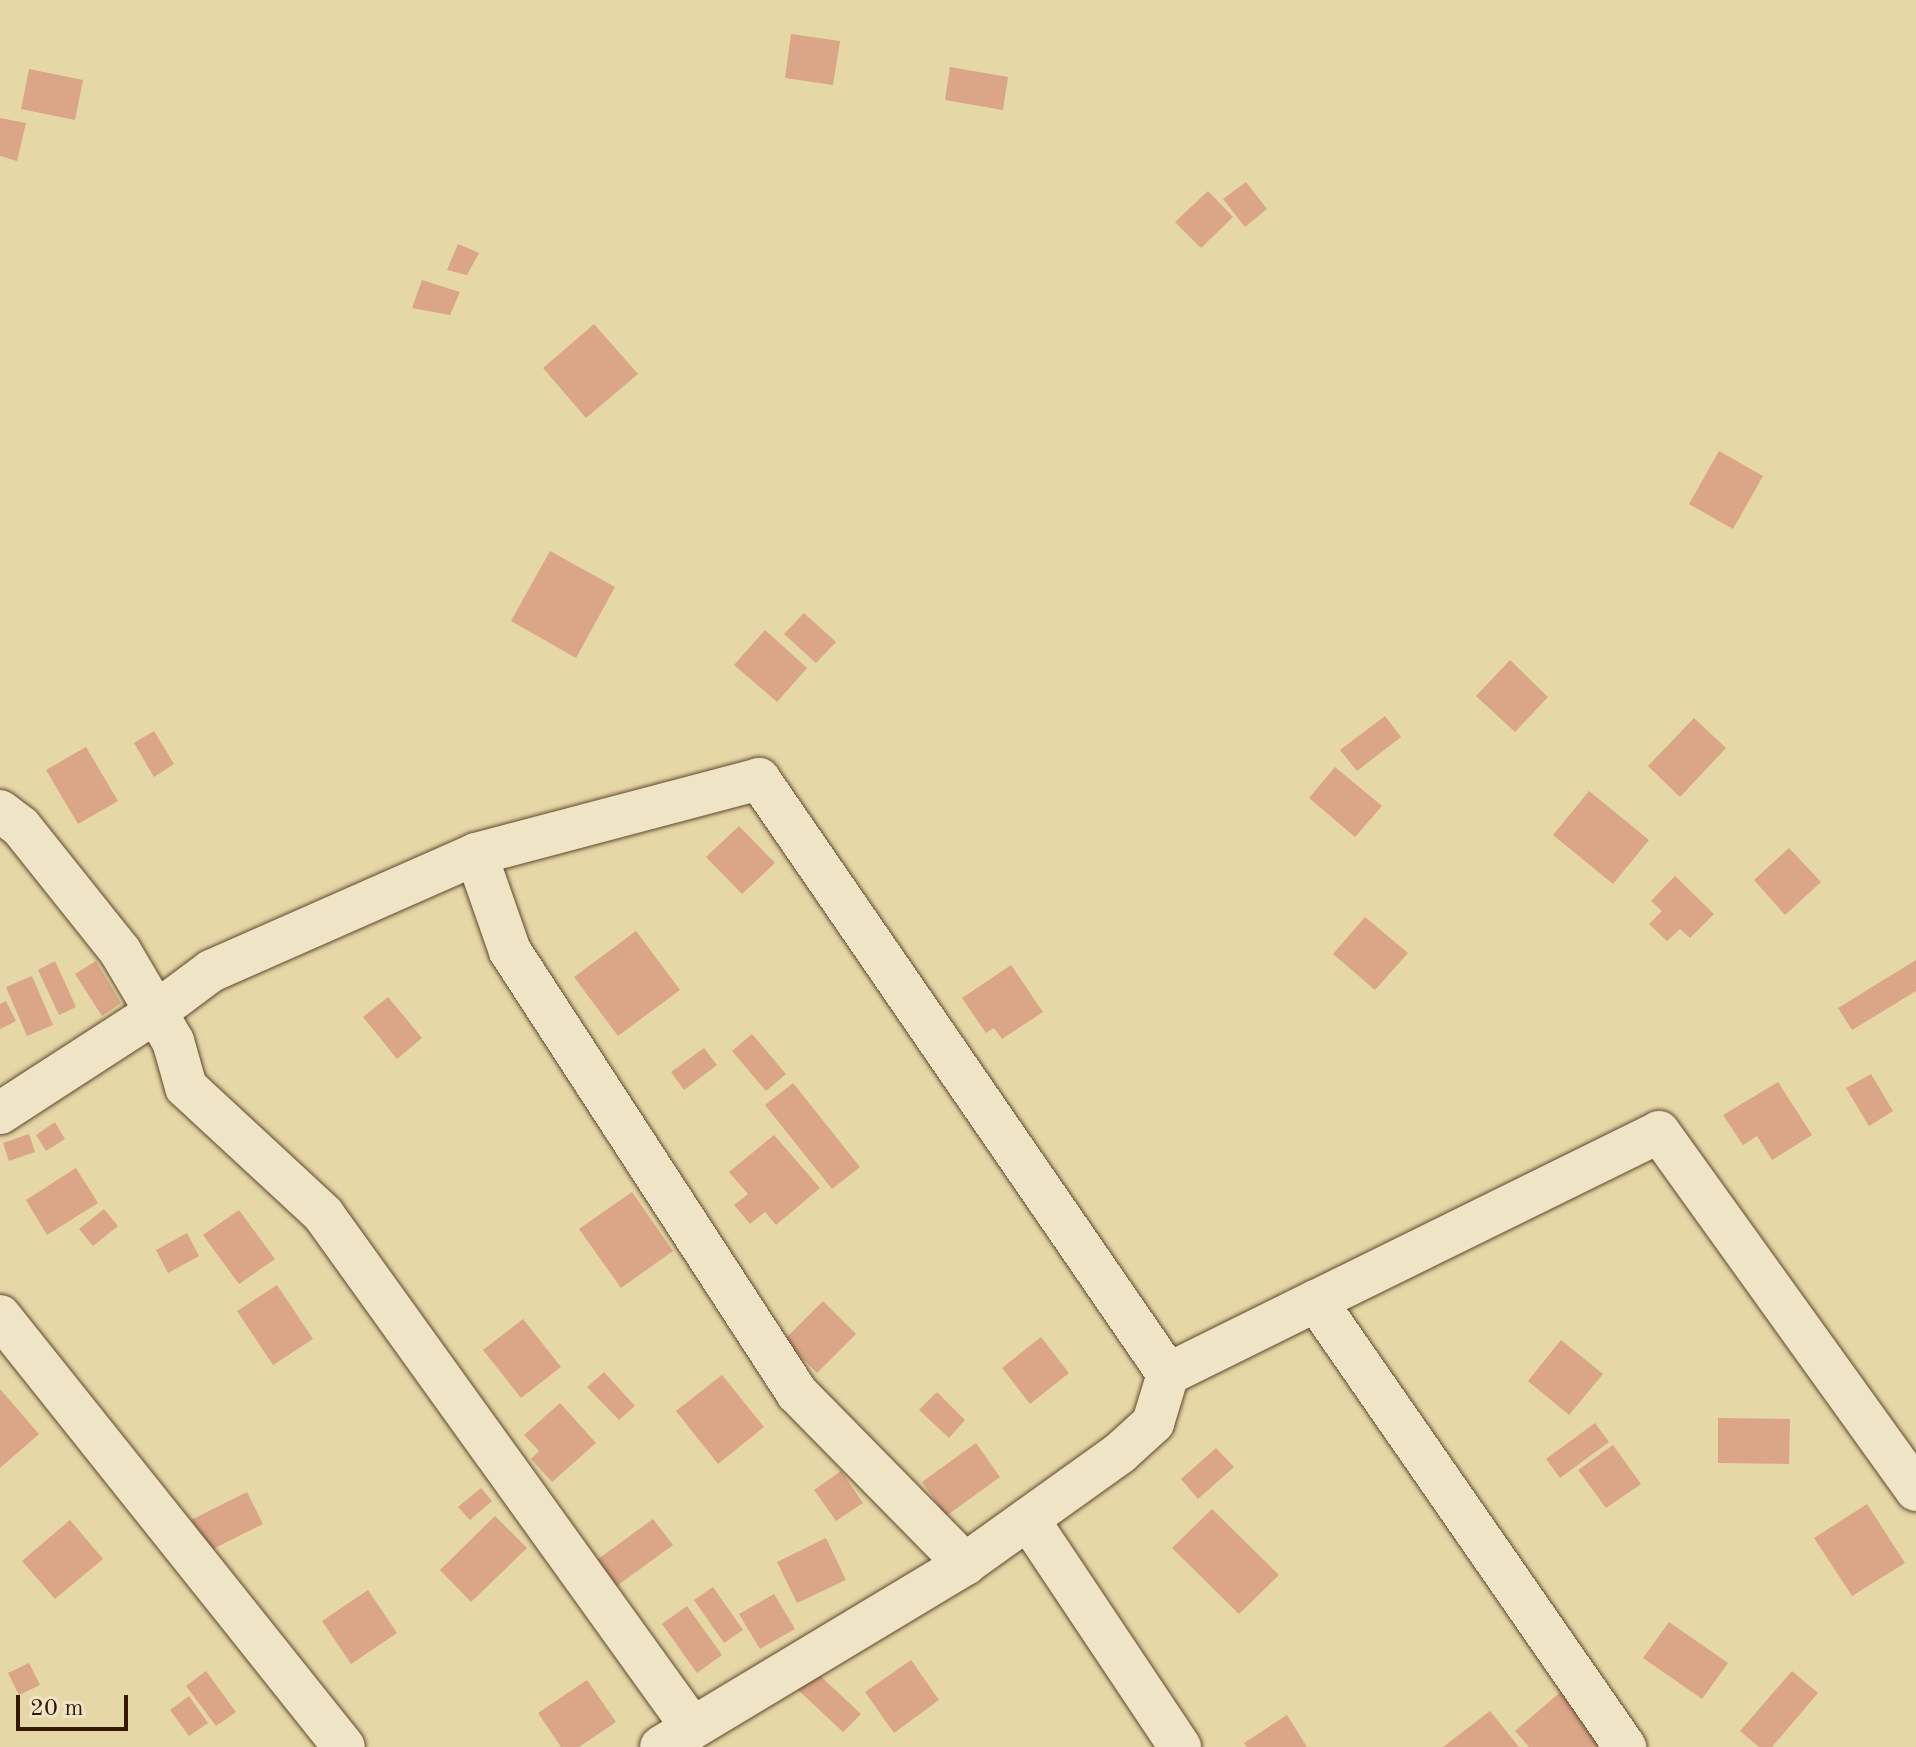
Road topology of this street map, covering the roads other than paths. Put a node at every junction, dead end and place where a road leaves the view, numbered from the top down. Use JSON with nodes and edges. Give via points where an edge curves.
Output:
{"nodes":[{"id":1,"x":0,"y":811,"type":"edge"},
{"id":2,"x":476,"y":854,"type":"junction"},
{"id":3,"x":156,"y":1012,"type":"junction"},
{"id":4,"x":0,"y":1113,"type":"edge"},
{"id":5,"x":1316,"y":1301,"type":"junction"},
{"id":6,"x":0,"y":1316,"type":"edge"},
{"id":7,"x":1168,"y":1374,"type":"junction"},
{"id":8,"x":1916,"y":1490,"type":"edge"},
{"id":9,"x":1028,"y":1519,"type":"junction"},
{"id":10,"x":965,"y":1564,"type":"junction"},
{"id":11,"x":676,"y":1736,"type":"edge"},
{"id":12,"x":344,"y":1747,"type":"edge"},
{"id":13,"x":1180,"y":1747,"type":"edge"},
{"id":14,"x":1625,"y":1747,"type":"edge"}],
"edges":[{"from":1,"to":3,"type":"street","via":[[21,827],[120,951]]},
{"from":2,"to":3,"type":"street","via":[[211,971]]},
{"from":2,"to":7,"type":"street","via":[[759,779]]},
{"from":2,"to":10,"type":"street","via":[[510,951],[797,1393]]},
{"from":3,"to":4,"type":"street"},
{"from":3,"to":11,"type":"street","via":[[173,1041],[186,1087],[323,1214]]},
{"from":5,"to":7,"type":"street"},
{"from":5,"to":8,"type":"street","via":[[1659,1132]]},
{"from":5,"to":14,"type":"street"},
{"from":6,"to":12,"type":"street"},
{"from":7,"to":9,"type":"street","via":[[1153,1423]]},
{"from":9,"to":10,"type":"street"},
{"from":9,"to":13,"type":"street"},
{"from":10,"to":11,"type":"street"}]}
